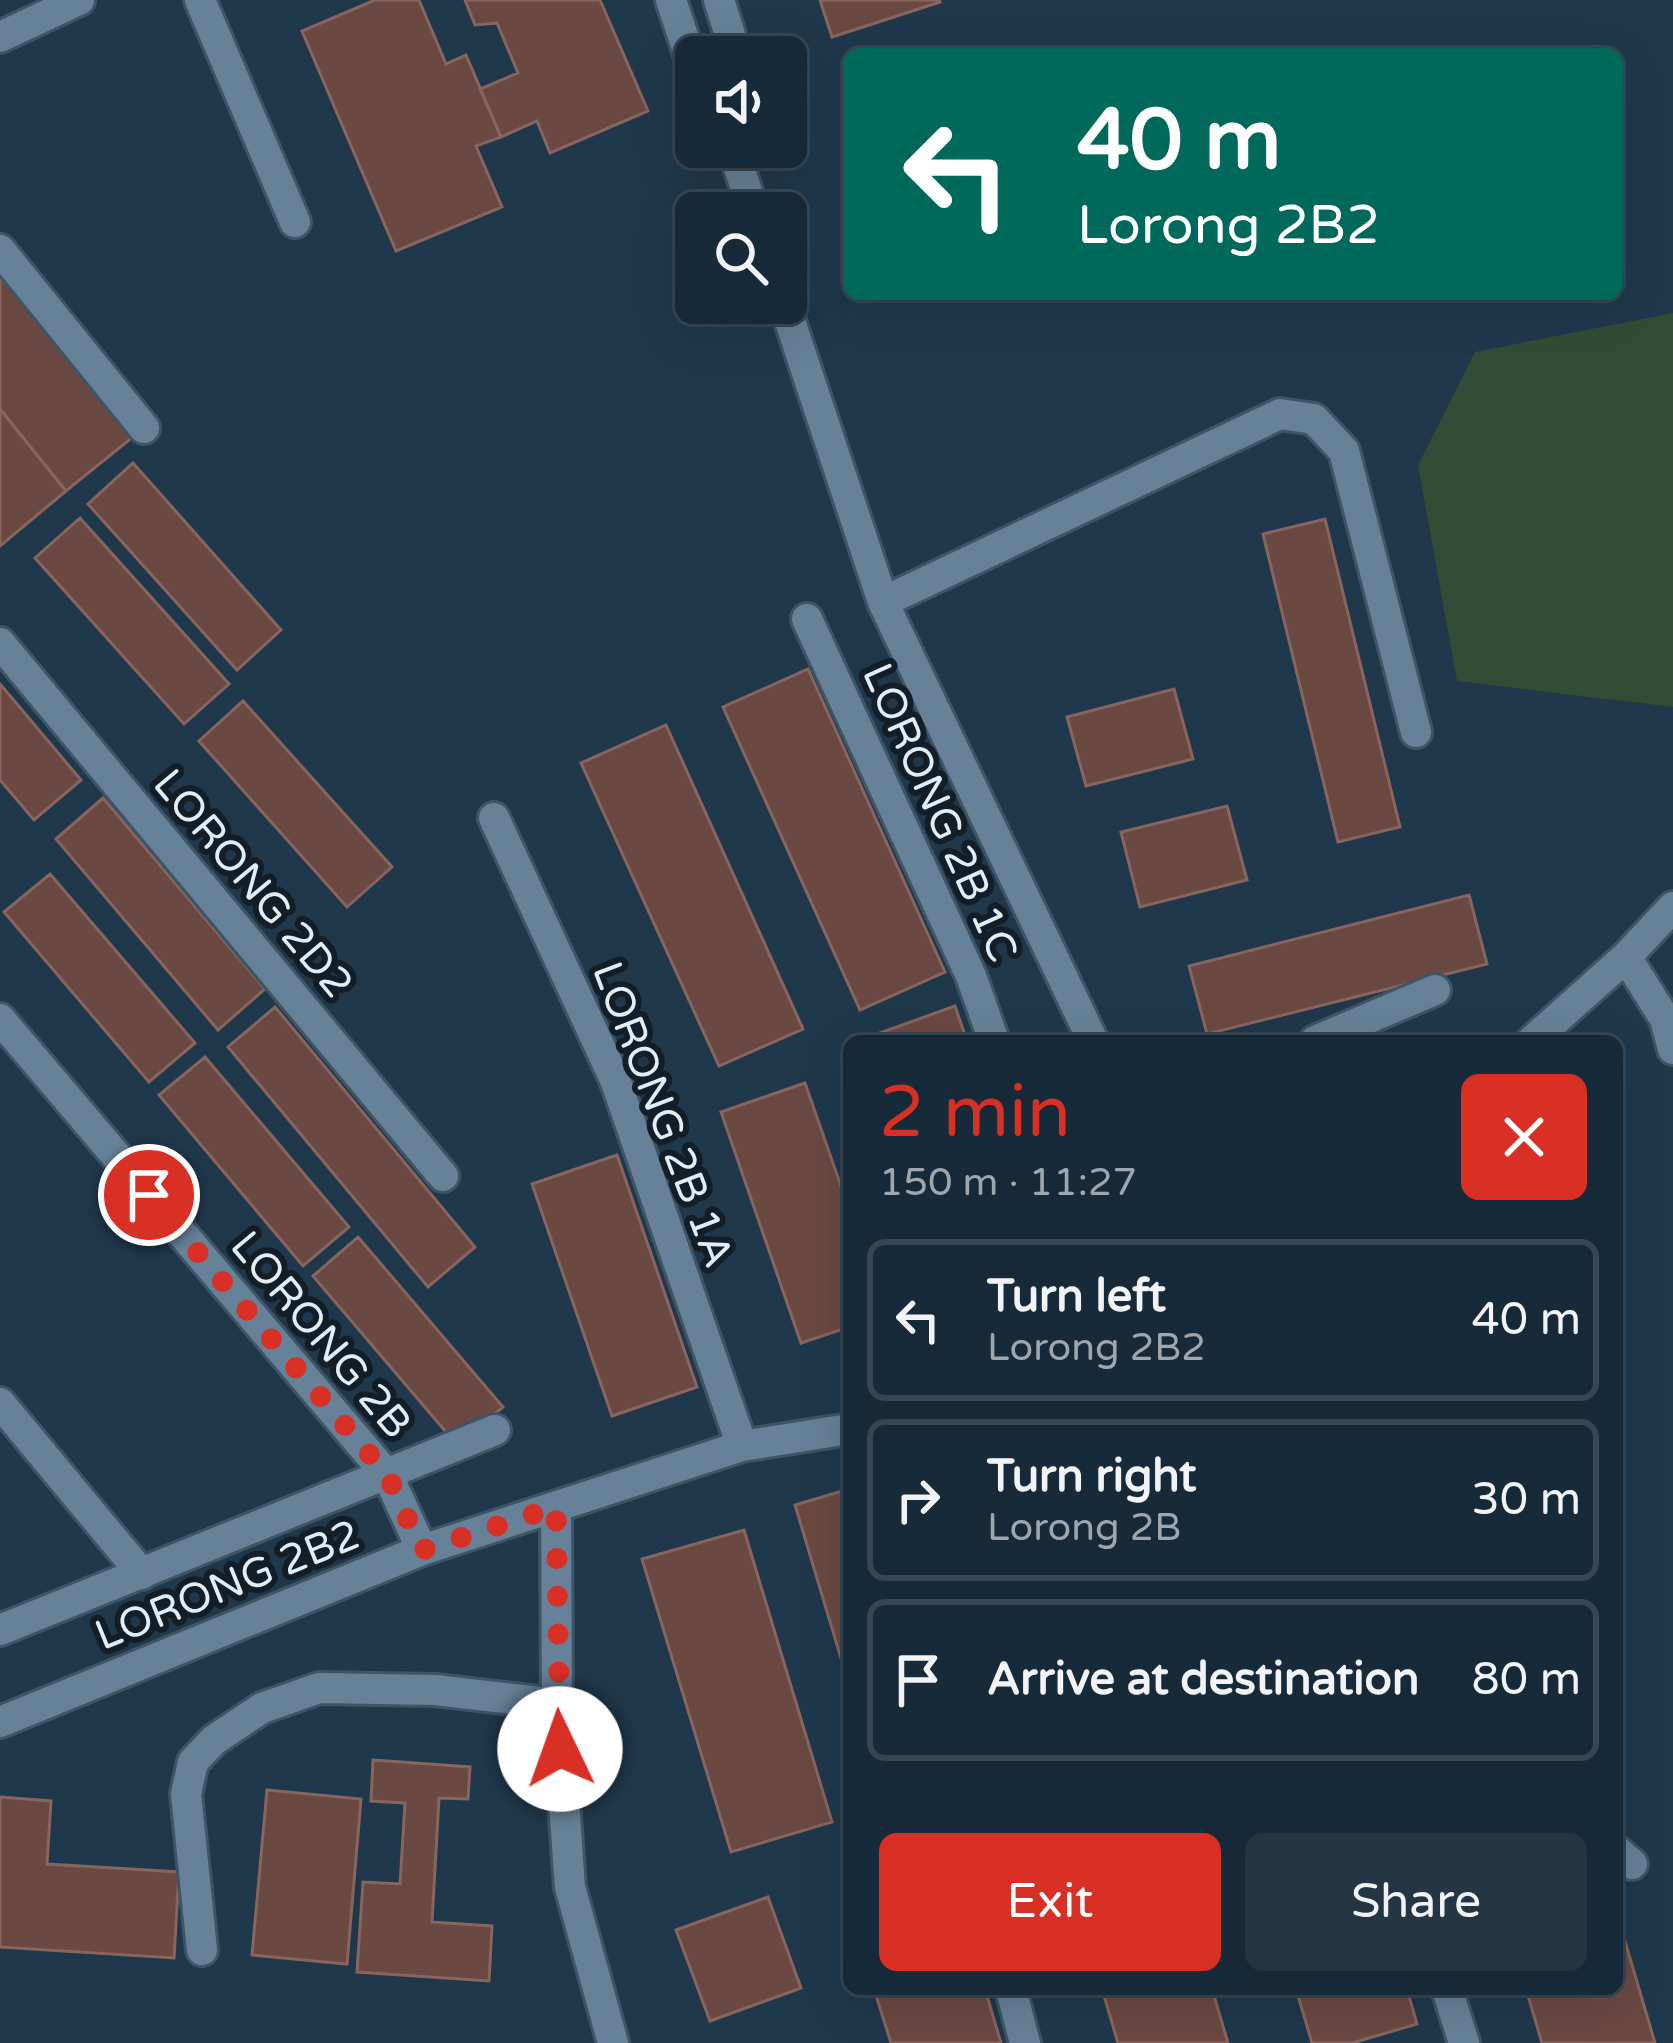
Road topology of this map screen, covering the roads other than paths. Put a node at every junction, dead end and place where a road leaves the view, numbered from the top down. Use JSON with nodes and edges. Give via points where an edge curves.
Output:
{"nodes":[{"id":1,"x":79,"y":0,"type":"edge"},
{"id":2,"x":200,"y":0,"type":"edge"},
{"id":3,"x":671,"y":0,"type":"edge"},
{"id":4,"x":719,"y":0,"type":"edge"},
{"id":5,"x":683,"y":36,"type":"edge"},
{"id":6,"x":730,"y":36,"type":"edge"},
{"id":7,"x":0,"y":37,"type":"edge"},
{"id":8,"x":295,"y":222,"type":"dead end"},
{"id":9,"x":0,"y":250,"type":"edge"},
{"id":10,"x":791,"y":324,"type":"edge"},
{"id":11,"x":144,"y":428,"type":"dead end"},
{"id":12,"x":883,"y":602,"type":"junction"},
{"id":13,"x":807,"y":619,"type":"dead end"},
{"id":14,"x":0,"y":643,"type":"edge"},
{"id":15,"x":1416,"y":732,"type":"dead end"},
{"id":16,"x":494,"y":818,"type":"dead end"},
{"id":17,"x":1673,"y":908,"type":"edge"},
{"id":18,"x":1626,"y":957,"type":"junction"},
{"id":19,"x":1435,"y":990,"type":"dead end"},
{"id":20,"x":0,"y":1019,"type":"edge"},
{"id":21,"x":992,"y":1035,"type":"edge"},
{"id":22,"x":1090,"y":1035,"type":"edge"},
{"id":23,"x":1329,"y":1035,"type":"edge"},
{"id":24,"x":1539,"y":1035,"type":"edge"},
{"id":25,"x":1673,"y":1049,"type":"edge"},
{"id":26,"x":443,"y":1176,"type":"dead end"},
{"id":27,"x":0,"y":1403,"type":"edge"},
{"id":28,"x":495,"y":1430,"type":"dead end"},
{"id":29,"x":843,"y":1430,"type":"edge"},
{"id":30,"x":742,"y":1446,"type":"junction"},
{"id":31,"x":388,"y":1476,"type":"junction"},
{"id":32,"x":556,"y":1507,"type":"junction"},
{"id":33,"x":422,"y":1550,"type":"junction"},
{"id":34,"x":142,"y":1574,"type":"junction"},
{"id":35,"x":0,"y":1630,"type":"edge"},
{"id":36,"x":557,"y":1704,"type":"junction"},
{"id":37,"x":0,"y":1722,"type":"edge"},
{"id":38,"x":202,"y":1950,"type":"dead end"},
{"id":39,"x":1013,"y":1995,"type":"edge"},
{"id":40,"x":1450,"y":1995,"type":"edge"},
{"id":41,"x":613,"y":2043,"type":"edge"},
{"id":42,"x":1025,"y":2043,"type":"edge"},
{"id":43,"x":1464,"y":2043,"type":"edge"}],
"edges":[{"from":1,"to":7,"type":"street"},
{"from":2,"to":8,"type":"street"},
{"from":3,"to":5,"type":"street"},
{"from":4,"to":6,"type":"street"},
{"from":9,"to":11,"type":"street"},
{"from":10,"to":12,"type":"street"},
{"from":12,"to":15,"type":"street","via":[[1280,414],[1314,418],[1344,451]]},
{"from":12,"to":22,"type":"street"},
{"from":13,"to":21,"type":"street","name":"LORONG 2B 1C"},
{"from":14,"to":26,"type":"street","name":"LORONG 2D2"},
{"from":16,"to":30,"type":"street","name":"LORONG 2B 1A","via":[[616,1082]]},
{"from":17,"to":18,"type":"street"},
{"from":18,"to":24,"type":"street"},
{"from":18,"to":25,"type":"street","via":[[1665,1019]]},
{"from":19,"to":23,"type":"street"},
{"from":20,"to":31,"type":"street","name":"LORONG 2B"},
{"from":27,"to":34,"type":"street"},
{"from":28,"to":31,"type":"street"},
{"from":29,"to":30,"type":"street","name":"LORONG 2B2"},
{"from":30,"to":32,"type":"street","name":"LORONG 2B2"},
{"from":31,"to":33,"type":"street","name":"LORONG 2B"},
{"from":31,"to":34,"type":"street"},
{"from":32,"to":33,"type":"street","name":"LORONG 2B2"},
{"from":32,"to":36,"type":"street"},
{"from":33,"to":37,"type":"street","name":"LORONG 2B2"},
{"from":34,"to":35,"type":"street"},
{"from":36,"to":38,"type":"street","via":[[319,1688],[262,1708],[214,1740],[194,1762],[186,1794]]},
{"from":36,"to":41,"type":"street","via":[[570,1887]]},
{"from":39,"to":42,"type":"street"},
{"from":40,"to":43,"type":"street"}]}
